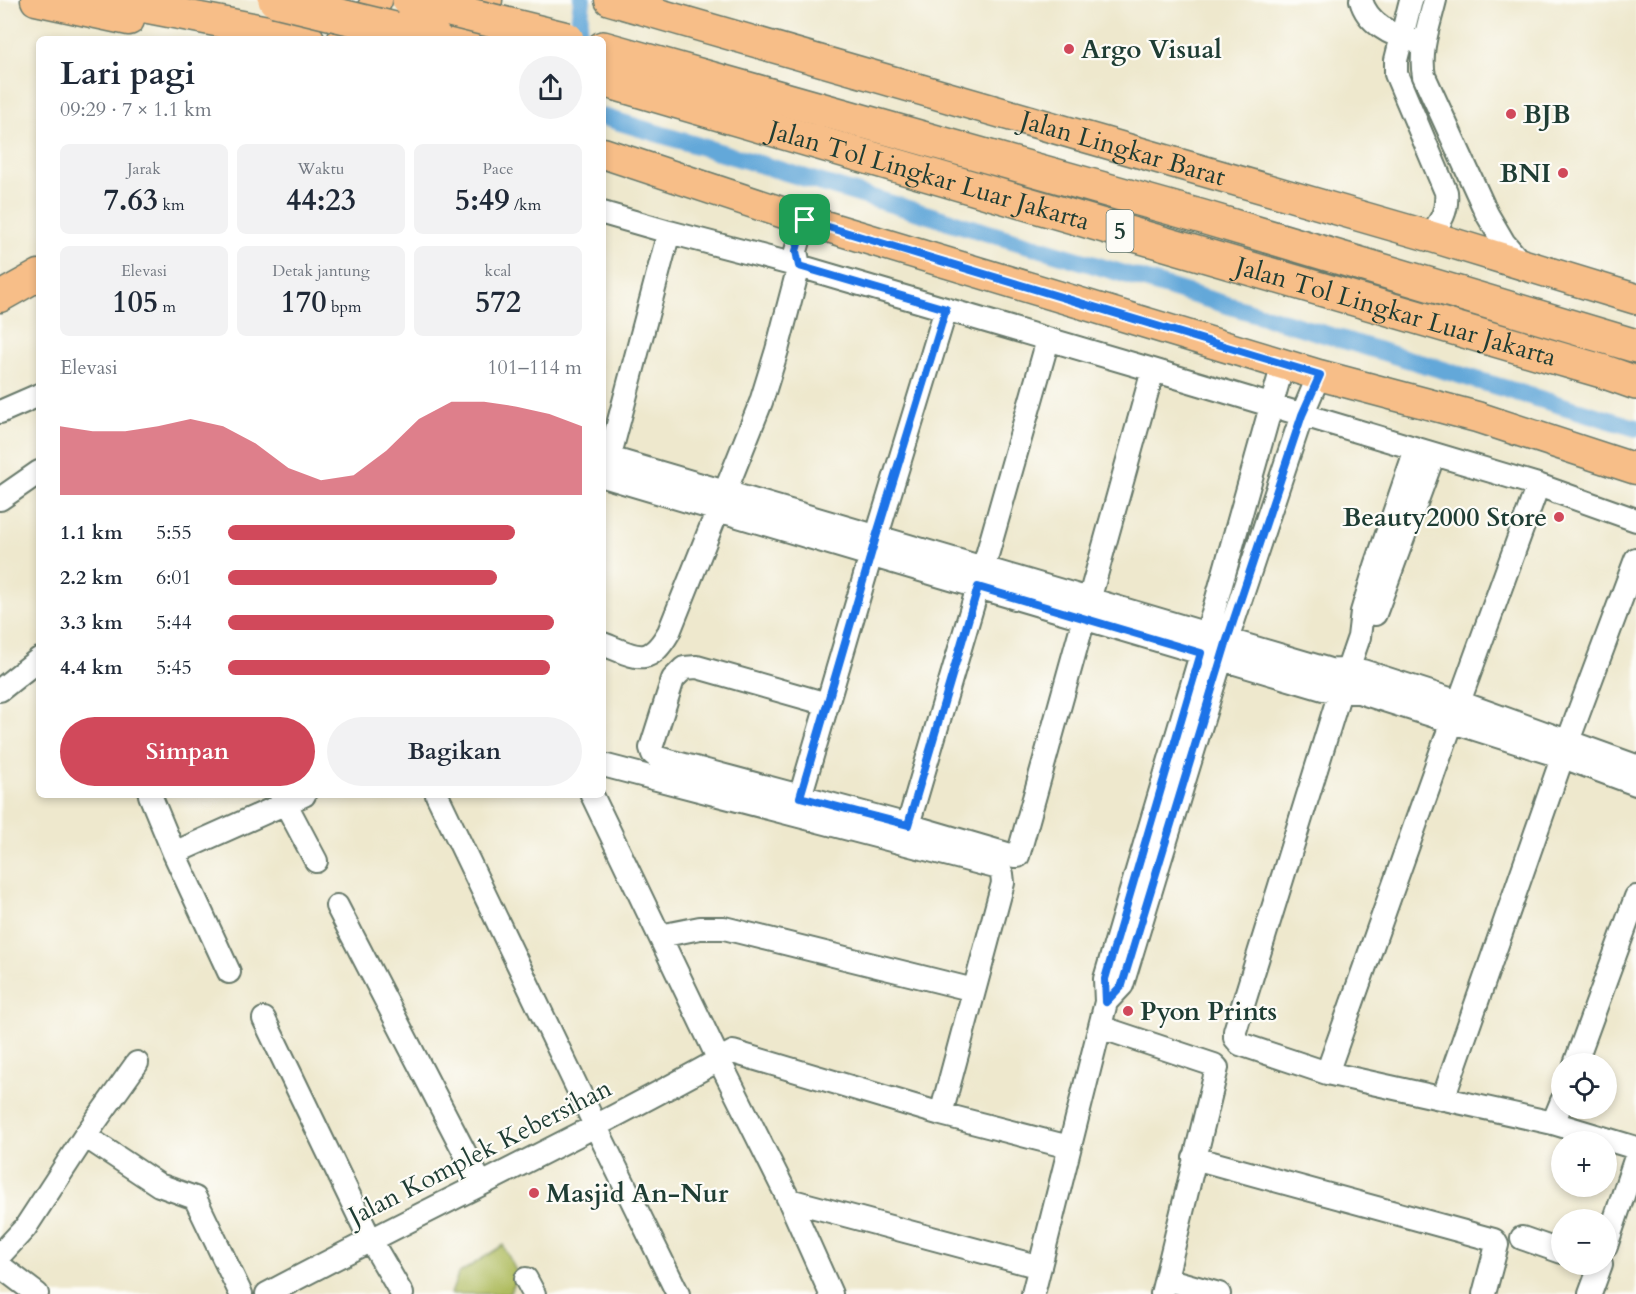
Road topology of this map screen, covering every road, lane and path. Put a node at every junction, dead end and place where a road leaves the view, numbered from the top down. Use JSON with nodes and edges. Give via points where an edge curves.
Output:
{"nodes":[{"id":1,"x":46,"y":0,"type":"edge"},
{"id":2,"x":107,"y":0,"type":"edge"},
{"id":3,"x":275,"y":0,"type":"edge"},
{"id":4,"x":344,"y":0,"type":"edge"},
{"id":5,"x":377,"y":0,"type":"edge"},
{"id":6,"x":409,"y":0,"type":"edge"},
{"id":7,"x":487,"y":0,"type":"edge"},
{"id":8,"x":610,"y":0,"type":"edge"},
{"id":9,"x":1361,"y":0,"type":"edge"},
{"id":10,"x":1411,"y":0,"type":"edge"},
{"id":11,"x":1436,"y":0,"type":"edge"},
{"id":12,"x":196,"y":36,"type":"edge"},
{"id":13,"x":294,"y":36,"type":"edge"},
{"id":14,"x":302,"y":36,"type":"edge"},
{"id":15,"x":353,"y":36,"type":"edge"},
{"id":16,"x":424,"y":36,"type":"edge"},
{"id":17,"x":464,"y":36,"type":"edge"},
{"id":18,"x":555,"y":36,"type":"edge"},
{"id":19,"x":1401,"y":38,"type":"junction"},
{"id":20,"x":1424,"y":43,"type":"junction"},
{"id":21,"x":606,"y":49,"type":"edge"},
{"id":22,"x":606,"y":81,"type":"edge"},
{"id":23,"x":606,"y":140,"type":"edge"},
{"id":24,"x":606,"y":154,"type":"edge"},
{"id":25,"x":757,"y":204,"type":"junction"},
{"id":26,"x":606,"y":214,"type":"edge"},
{"id":27,"x":811,"y":222,"type":"junction"},
{"id":28,"x":669,"y":232,"type":"junction"},
{"id":29,"x":1429,"y":236,"type":"junction"},
{"id":30,"x":1522,"y":264,"type":"junction"},
{"id":31,"x":799,"y":266,"type":"junction"},
{"id":32,"x":36,"y":276,"type":"edge"},
{"id":33,"x":0,"y":297,"type":"edge"},
{"id":34,"x":1636,"y":299,"type":"edge"},
{"id":35,"x":946,"y":309,"type":"junction"},
{"id":36,"x":1048,"y":340,"type":"junction"},
{"id":37,"x":1636,"y":346,"type":"edge"},
{"id":38,"x":1283,"y":364,"type":"junction"},
{"id":39,"x":1153,"y":370,"type":"junction"},
{"id":40,"x":1320,"y":375,"type":"junction"},
{"id":41,"x":1636,"y":383,"type":"edge"},
{"id":42,"x":36,"y":396,"type":"edge"},
{"id":43,"x":1271,"y":406,"type":"junction"},
{"id":44,"x":0,"y":412,"type":"edge"},
{"id":45,"x":1302,"y":415,"type":"junction"},
{"id":46,"x":1425,"y":451,"type":"junction"},
{"id":47,"x":606,"y":462,"type":"edge"},
{"id":48,"x":1636,"y":468,"type":"edge"},
{"id":49,"x":606,"y":470,"type":"edge"},
{"id":50,"x":36,"y":474,"type":"edge"},
{"id":51,"x":1538,"y":485,"type":"junction"},
{"id":52,"x":0,"y":499,"type":"edge"},
{"id":53,"x":721,"y":501,"type":"junction"},
{"id":54,"x":1636,"y":520,"type":"edge"},
{"id":55,"x":873,"y":546,"type":"junction"},
{"id":56,"x":1636,"y":559,"type":"edge"},
{"id":57,"x":981,"y":578,"type":"junction"},
{"id":58,"x":1086,"y":609,"type":"junction"},
{"id":59,"x":606,"y":645,"type":"edge"},
{"id":60,"x":1214,"y":647,"type":"junction"},
{"id":61,"x":36,"y":660,"type":"edge"},
{"id":62,"x":1343,"y":681,"type":"junction"},
{"id":63,"x":0,"y":690,"type":"edge"},
{"id":64,"x":827,"y":704,"type":"junction"},
{"id":65,"x":1456,"y":711,"type":"junction"},
{"id":66,"x":1566,"y":749,"type":"junction"},
{"id":67,"x":606,"y":766,"type":"edge"},
{"id":68,"x":1636,"y":766,"type":"edge"},
{"id":69,"x":1636,"y":784,"type":"edge"},
{"id":70,"x":800,"y":797,"type":"junction"},
{"id":71,"x":151,"y":798,"type":"edge"},
{"id":72,"x":290,"y":798,"type":"edge"},
{"id":73,"x":438,"y":798,"type":"edge"},
{"id":74,"x":593,"y":798,"type":"edge"},
{"id":75,"x":908,"y":825,"type":"junction"},
{"id":76,"x":174,"y":853,"type":"junction"},
{"id":77,"x":316,"y":861,"type":"dead end"},
{"id":78,"x":1636,"y":897,"type":"edge"},
{"id":79,"x":338,"y":906,"type":"dead end"},
{"id":80,"x":660,"y":936,"type":"junction"},
{"id":81,"x":229,"y":972,"type":"dead end"},
{"id":82,"x":974,"y":990,"type":"junction"},
{"id":83,"x":264,"y":1019,"type":"dead end"},
{"id":84,"x":1100,"y":1027,"type":"junction"},
{"id":85,"x":1579,"y":1053,"type":"edge"},
{"id":86,"x":719,"y":1060,"type":"junction"},
{"id":87,"x":137,"y":1063,"type":"dead end"},
{"id":88,"x":1327,"y":1073,"type":"junction"},
{"id":89,"x":1443,"y":1100,"type":"junction"},
{"id":90,"x":941,"y":1114,"type":"junction"},
{"id":91,"x":1555,"y":1119,"type":"edge"},
{"id":92,"x":1554,"y":1123,"type":"junction"},
{"id":93,"x":596,"y":1127,"type":"junction"},
{"id":94,"x":85,"y":1136,"type":"junction"},
{"id":95,"x":1069,"y":1147,"type":"junction"},
{"id":96,"x":1636,"y":1148,"type":"edge"},
{"id":97,"x":1636,"y":1157,"type":"edge"},
{"id":98,"x":1194,"y":1158,"type":"junction"},
{"id":99,"x":481,"y":1184,"type":"junction"},
{"id":100,"x":789,"y":1200,"type":"junction"},
{"id":101,"x":1617,"y":1213,"type":"edge"},
{"id":102,"x":1522,"y":1238,"type":"dead end"},
{"id":103,"x":370,"y":1239,"type":"junction"},
{"id":104,"x":1551,"y":1248,"type":"edge"},
{"id":105,"x":0,"y":1255,"type":"edge"},
{"id":106,"x":0,"y":1266,"type":"edge"},
{"id":107,"x":1040,"y":1267,"type":"junction"},
{"id":108,"x":1596,"y":1275,"type":"edge"},
{"id":109,"x":1164,"y":1286,"type":"edge"},
{"id":110,"x":37,"y":1294,"type":"edge"},
{"id":111,"x":241,"y":1294,"type":"edge"},
{"id":112,"x":267,"y":1294,"type":"edge"},
{"id":113,"x":402,"y":1294,"type":"edge"},
{"id":114,"x":678,"y":1294,"type":"edge"},
{"id":115,"x":831,"y":1294,"type":"edge"},
{"id":116,"x":1033,"y":1294,"type":"edge"},
{"id":117,"x":1219,"y":1294,"type":"edge"},
{"id":118,"x":1484,"y":1294,"type":"edge"},
{"id":119,"x":1590,"y":1294,"type":"edge"}],
"edges":[{"from":1,"to":12,"type":"main road"},
{"from":2,"to":13,"type":"main road"},
{"from":3,"to":16,"type":"highway","bridge":true},
{"from":4,"to":14,"type":"main road","via":[[328,24]]},
{"from":5,"to":15,"type":"main road"},
{"from":6,"to":18,"type":"highway","bridge":true},
{"from":7,"to":17,"type":"main road","via":[[475,8]]},
{"from":8,"to":29,"type":"main road","name":"Jalan Lingkar Barat"},
{"from":9,"to":19,"type":"street","via":[[1379,26]]},
{"from":10,"to":19,"type":"street"},
{"from":11,"to":20,"type":"street"},
{"from":19,"to":20,"type":"street"},
{"from":19,"to":29,"type":"street","via":[[1396,74],[1446,192],[1445,212]]},
{"from":20,"to":30,"type":"street","via":[[1424,76],[1487,214]]},
{"from":21,"to":37,"type":"highway","name":"Jalan Tol Lingkar Luar Jakarta","number":"5","via":[[1203,217]]},
{"from":22,"to":41,"type":"highway","name":"Jalan Tol Lingkar Luar Jakarta","number":"5"},
{"from":23,"to":25,"type":"main road","via":[[704,178]]},
{"from":24,"to":25,"type":"main road"},
{"from":25,"to":27,"type":"main road"},
{"from":26,"to":28,"type":"street"},
{"from":27,"to":31,"type":"street","via":[[808,254]]},
{"from":27,"to":38,"type":"main road"},
{"from":28,"to":31,"type":"street"},
{"from":28,"to":47,"type":"street"},
{"from":29,"to":30,"type":"main road","name":"Jalan Lingkar Barat"},
{"from":30,"to":34,"type":"main road","name":"Jalan Lingkar Barat"},
{"from":31,"to":35,"type":"street"},
{"from":31,"to":53,"type":"street","via":[[761,402]]},
{"from":32,"to":33,"type":"main road"},
{"from":35,"to":36,"type":"street"},
{"from":35,"to":55,"type":"street"},
{"from":36,"to":39,"type":"street"},
{"from":36,"to":57,"type":"street"},
{"from":38,"to":40,"type":"main road"},
{"from":38,"to":43,"type":"street"},
{"from":39,"to":43,"type":"street"},
{"from":39,"to":58,"type":"street"},
{"from":40,"to":45,"type":"street"},
{"from":40,"to":48,"type":"main road","via":[[1477,417]]},
{"from":42,"to":44,"type":"street"},
{"from":43,"to":45,"type":"street"},
{"from":43,"to":60,"type":"street"},
{"from":45,"to":46,"type":"street"},
{"from":45,"to":60,"type":"street"},
{"from":46,"to":51,"type":"street"},
{"from":46,"to":62,"type":"street","via":[[1377,612],[1359,637]]},
{"from":49,"to":53,"type":"street"},
{"from":50,"to":52,"type":"street"},
{"from":51,"to":54,"type":"street"},
{"from":51,"to":65,"type":"street"},
{"from":53,"to":55,"type":"street"},
{"from":53,"to":59,"type":"street","via":[[660,647],[650,655],[637,657]]},
{"from":55,"to":57,"type":"street"},
{"from":55,"to":64,"type":"street"},
{"from":56,"to":66,"type":"street"},
{"from":57,"to":58,"type":"street"},
{"from":57,"to":75,"type":"street"},
{"from":58,"to":60,"type":"street"},
{"from":58,"to":75,"type":"street","via":[[1018,856]]},
{"from":60,"to":62,"type":"street"},
{"from":60,"to":84,"type":"street","via":[[1140,895],[1122,985],[1106,1002]]},
{"from":61,"to":63,"type":"street"},
{"from":62,"to":65,"type":"street","via":[[1363,671]]},
{"from":62,"to":88,"type":"street","via":[[1235,1032],[1240,1044]]},
{"from":64,"to":70,"type":"street"},
{"from":64,"to":70,"type":"street","via":[[697,667],[684,668],[673,679],[651,748],[658,758]]},
{"from":65,"to":66,"type":"street"},
{"from":65,"to":88,"type":"street"},
{"from":66,"to":68,"type":"street"},
{"from":66,"to":69,"type":"street"},
{"from":66,"to":89,"type":"street"},
{"from":67,"to":82,"type":"street","via":[[999,868],[1003,883]]},
{"from":70,"to":75,"type":"street"},
{"from":71,"to":76,"type":"street"},
{"from":72,"to":76,"type":"street"},
{"from":72,"to":77,"type":"street"},
{"from":73,"to":93,"type":"street"},
{"from":74,"to":80,"type":"street"},
{"from":76,"to":81,"type":"street"},
{"from":78,"to":85,"type":"street"},
{"from":79,"to":99,"type":"street"},
{"from":80,"to":82,"type":"street","via":[[724,927]]},
{"from":80,"to":86,"type":"street"},
{"from":82,"to":90,"type":"street"},
{"from":83,"to":103,"type":"street"},
{"from":84,"to":95,"type":"street"},
{"from":84,"to":98,"type":"street","via":[[1217,1068]]},
{"from":86,"to":90,"type":"street","via":[[733,1052]]},
{"from":86,"to":93,"type":"street","name":"Jalan Komplek Kebersihan"},
{"from":86,"to":100,"type":"street"},
{"from":87,"to":94,"type":"street"},
{"from":88,"to":89,"type":"street"},
{"from":89,"to":92,"type":"street"},
{"from":90,"to":95,"type":"street"},
{"from":91,"to":92,"type":"street"},
{"from":92,"to":96,"type":"street"},
{"from":93,"to":99,"type":"street","name":"Jalan Komplek Kebersihan"},
{"from":93,"to":114,"type":"street"},
{"from":94,"to":105,"type":"street","via":[[26,1228]]},
{"from":94,"to":111,"type":"street","via":[[159,1185],[195,1198]]},
{"from":95,"to":107,"type":"street"},
{"from":97,"to":101,"type":"street"},
{"from":98,"to":109,"type":"street"},
{"from":98,"to":118,"type":"street","via":[[1492,1240],[1497,1245]]},
{"from":99,"to":103,"type":"street","name":"Jalan Komplek Kebersihan"},
{"from":100,"to":107,"type":"street"},
{"from":100,"to":115,"type":"street"},
{"from":102,"to":104,"type":"street"},
{"from":103,"to":112,"type":"street","name":"Jalan Komplek Kebersihan"},
{"from":103,"to":113,"type":"street"},
{"from":106,"to":110,"type":"street"},
{"from":107,"to":116,"type":"street"},
{"from":108,"to":119,"type":"street"},
{"from":109,"to":117,"type":"street"}]}
